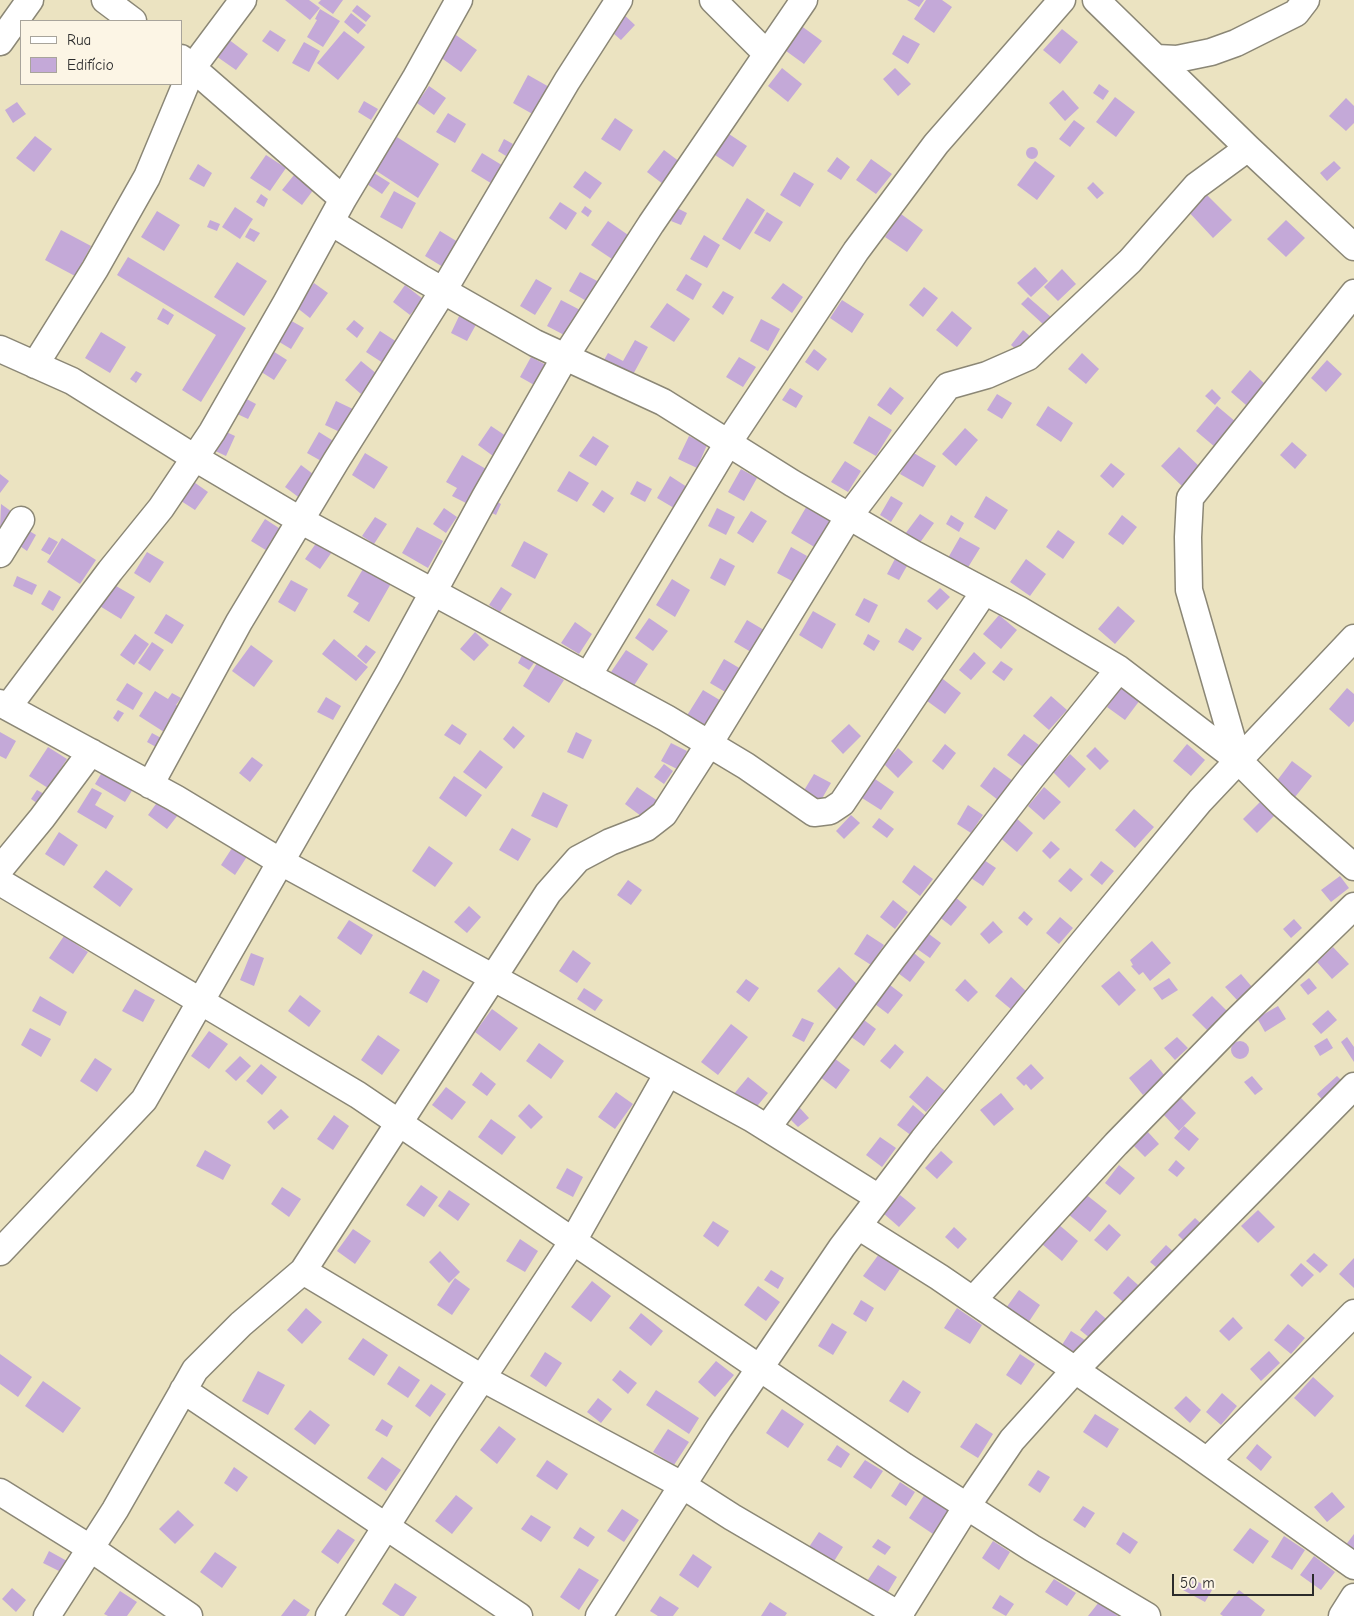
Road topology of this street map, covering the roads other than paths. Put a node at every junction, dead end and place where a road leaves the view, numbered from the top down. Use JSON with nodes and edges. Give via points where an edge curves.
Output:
{"nodes":[{"id":1,"x":30,"y":0,"type":"edge"},
{"id":2,"x":105,"y":0,"type":"edge"},
{"id":3,"x":242,"y":0,"type":"edge"},
{"id":4,"x":459,"y":0,"type":"edge"},
{"id":5,"x":619,"y":0,"type":"edge"},
{"id":6,"x":713,"y":0,"type":"edge"},
{"id":7,"x":804,"y":0,"type":"edge"},
{"id":8,"x":1062,"y":0,"type":"edge"},
{"id":9,"x":1096,"y":0,"type":"edge"},
{"id":10,"x":1306,"y":0,"type":"edge"},
{"id":11,"x":132,"y":20,"type":"edge"},
{"id":12,"x":0,"y":42,"type":"edge"},
{"id":13,"x":767,"y":54,"type":"junction"},
{"id":14,"x":1156,"y":58,"type":"junction"},
{"id":15,"x":187,"y":63,"type":"edge"},
{"id":16,"x":182,"y":77,"type":"edge"},
{"id":17,"x":179,"y":85,"type":"edge"},
{"id":18,"x":1248,"y":148,"type":"junction"},
{"id":19,"x":343,"y":199,"type":"junction"},
{"id":20,"x":330,"y":222,"type":"junction"},
{"id":21,"x":1354,"y":247,"type":"edge"},
{"id":22,"x":443,"y":291,"type":"junction"},
{"id":23,"x":1354,"y":293,"type":"edge"},
{"id":24,"x":3,"y":357,"type":"edge"},
{"id":25,"x":565,"y":357,"type":"junction"},
{"id":26,"x":35,"y":365,"type":"junction"},
{"id":27,"x":728,"y":443,"type":"junction"},
{"id":28,"x":195,"y":458,"type":"junction"},
{"id":29,"x":849,"y":516,"type":"junction"},
{"id":30,"x":21,"y":520,"type":"dead end"},
{"id":31,"x":300,"y":520,"type":"junction"},
{"id":32,"x":0,"y":554,"type":"edge"},
{"id":33,"x":433,"y":592,"type":"junction"},
{"id":34,"x":984,"y":592,"type":"junction"},
{"id":35,"x":1354,"y":638,"type":"edge"},
{"id":36,"x":1119,"y":669,"type":"junction"},
{"id":37,"x":588,"y":676,"type":"junction"},
{"id":38,"x":4,"y":705,"type":"edge"},
{"id":39,"x":709,"y":744,"type":"junction"},
{"id":40,"x":91,"y":752,"type":"junction"},
{"id":41,"x":1238,"y":760,"type":"junction"},
{"id":42,"x":150,"y":785,"type":"junction"},
{"id":43,"x":281,"y":862,"type":"junction"},
{"id":44,"x":1354,"y":867,"type":"edge"},
{"id":45,"x":0,"y":870,"type":"edge"},
{"id":46,"x":0,"y":882,"type":"edge"},
{"id":47,"x":1354,"y":906,"type":"edge"},
{"id":48,"x":494,"y":976,"type":"junction"},
{"id":49,"x":200,"y":1001,"type":"junction"},
{"id":50,"x":668,"y":1073,"type":"junction"},
{"id":51,"x":1354,"y":1086,"type":"edge"},
{"id":52,"x":400,"y":1124,"type":"junction"},
{"id":53,"x":767,"y":1128,"type":"junction"},
{"id":54,"x":879,"y":1198,"type":"junction"},
{"id":55,"x":858,"y":1226,"type":"junction"},
{"id":56,"x":573,"y":1241,"type":"junction"},
{"id":57,"x":0,"y":1252,"type":"edge"},
{"id":58,"x":303,"y":1272,"type":"junction"},
{"id":59,"x":973,"y":1300,"type":"junction"},
{"id":60,"x":1354,"y":1313,"type":"edge"},
{"id":61,"x":760,"y":1368,"type":"junction"},
{"id":62,"x":1075,"y":1370,"type":"junction"},
{"id":63,"x":482,"y":1378,"type":"junction"},
{"id":64,"x":183,"y":1390,"type":"junction"},
{"id":65,"x":1207,"y":1461,"type":"junction"},
{"id":66,"x":682,"y":1485,"type":"junction"},
{"id":67,"x":0,"y":1492,"type":"edge"},
{"id":68,"x":967,"y":1506,"type":"junction"},
{"id":69,"x":386,"y":1527,"type":"junction"},
{"id":70,"x":90,"y":1548,"type":"junction"},
{"id":71,"x":1354,"y":1566,"type":"edge"},
{"id":72,"x":1354,"y":1597,"type":"edge"},
{"id":73,"x":900,"y":1615,"type":"edge"},
{"id":74,"x":47,"y":1616,"type":"edge"},
{"id":75,"x":189,"y":1616,"type":"edge"},
{"id":76,"x":328,"y":1616,"type":"edge"},
{"id":77,"x":519,"y":1616,"type":"edge"},
{"id":78,"x":599,"y":1616,"type":"edge"},
{"id":79,"x":1147,"y":1616,"type":"edge"},
{"id":80,"x":1342,"y":1616,"type":"edge"}],
"edges":[{"from":1,"to":12,"type":"street"},
{"from":2,"to":11,"type":"street"},
{"from":3,"to":15,"type":"street"},
{"from":4,"to":19,"type":"street"},
{"from":5,"to":22,"type":"street","via":[[567,80]]},
{"from":6,"to":13,"type":"street"},
{"from":7,"to":13,"type":"street"},
{"from":8,"to":27,"type":"street","via":[[936,144],[856,251]]},
{"from":9,"to":14,"type":"street"},
{"from":10,"to":14,"type":"street","via":[[1296,12],[1236,43],[1177,60]]},
{"from":13,"to":25,"type":"street"},
{"from":14,"to":18,"type":"street"},
{"from":15,"to":16,"type":"street"},
{"from":15,"to":19,"type":"street"},
{"from":17,"to":26,"type":"street","via":[[147,177]]},
{"from":18,"to":21,"type":"street"},
{"from":18,"to":29,"type":"street","via":[[1196,186],[1130,261],[1028,358],[987,375],[948,386]]},
{"from":19,"to":20,"type":"street"},
{"from":20,"to":22,"type":"street"},
{"from":20,"to":28,"type":"street"},
{"from":22,"to":25,"type":"street"},
{"from":22,"to":31,"type":"street"},
{"from":23,"to":41,"type":"street","via":[[1190,498],[1189,590]]},
{"from":24,"to":26,"type":"street"},
{"from":25,"to":27,"type":"street","via":[[663,402]]},
{"from":25,"to":33,"type":"street"},
{"from":26,"to":28,"type":"street","via":[[72,381]]},
{"from":27,"to":29,"type":"street"},
{"from":27,"to":37,"type":"street"},
{"from":28,"to":31,"type":"street"},
{"from":28,"to":38,"type":"street","via":[[161,508]]},
{"from":29,"to":34,"type":"street"},
{"from":29,"to":39,"type":"street"},
{"from":30,"to":32,"type":"street"},
{"from":31,"to":33,"type":"street"},
{"from":31,"to":42,"type":"street","via":[[239,622]]},
{"from":33,"to":37,"type":"street"},
{"from":33,"to":43,"type":"street"},
{"from":34,"to":36,"type":"street"},
{"from":34,"to":39,"type":"street","via":[[842,803],[830,811],[814,813]]},
{"from":35,"to":41,"type":"street"},
{"from":36,"to":41,"type":"street"},
{"from":36,"to":53,"type":"street","via":[[911,934]]},
{"from":37,"to":39,"type":"street"},
{"from":38,"to":40,"type":"street"},
{"from":39,"to":48,"type":"street","via":[[664,814],[646,828],[578,859],[548,893]]},
{"from":40,"to":42,"type":"street"},
{"from":40,"to":45,"type":"street"},
{"from":41,"to":44,"type":"street","via":[[1282,804]]},
{"from":41,"to":54,"type":"street","via":[[1200,800],[1079,946]]},
{"from":42,"to":43,"type":"street"},
{"from":43,"to":48,"type":"street"},
{"from":43,"to":49,"type":"street"},
{"from":46,"to":49,"type":"street"},
{"from":47,"to":59,"type":"street","via":[[1116,1144]]},
{"from":48,"to":50,"type":"street"},
{"from":48,"to":52,"type":"street"},
{"from":49,"to":52,"type":"street","via":[[358,1095]]},
{"from":49,"to":57,"type":"street","via":[[144,1100]]},
{"from":50,"to":53,"type":"street"},
{"from":50,"to":56,"type":"street"},
{"from":51,"to":62,"type":"street"},
{"from":52,"to":56,"type":"street"},
{"from":52,"to":58,"type":"street"},
{"from":53,"to":54,"type":"street"},
{"from":54,"to":55,"type":"street"},
{"from":55,"to":59,"type":"street"},
{"from":55,"to":61,"type":"street"},
{"from":56,"to":61,"type":"street"},
{"from":56,"to":63,"type":"street"},
{"from":58,"to":63,"type":"street"},
{"from":58,"to":64,"type":"street","via":[[241,1324],[195,1370]]},
{"from":59,"to":62,"type":"street"},
{"from":60,"to":65,"type":"street"},
{"from":61,"to":66,"type":"street"},
{"from":61,"to":68,"type":"street"},
{"from":62,"to":65,"type":"street"},
{"from":62,"to":68,"type":"street","via":[[1012,1440]]},
{"from":63,"to":66,"type":"street"},
{"from":63,"to":69,"type":"street"},
{"from":64,"to":69,"type":"street"},
{"from":64,"to":70,"type":"street"},
{"from":65,"to":71,"type":"street"},
{"from":66,"to":73,"type":"street"},
{"from":66,"to":78,"type":"street"},
{"from":67,"to":70,"type":"street"},
{"from":68,"to":73,"type":"street"},
{"from":68,"to":79,"type":"street"},
{"from":69,"to":76,"type":"street"},
{"from":69,"to":77,"type":"street"},
{"from":70,"to":74,"type":"street"},
{"from":70,"to":75,"type":"street"},
{"from":72,"to":80,"type":"street"}]}
